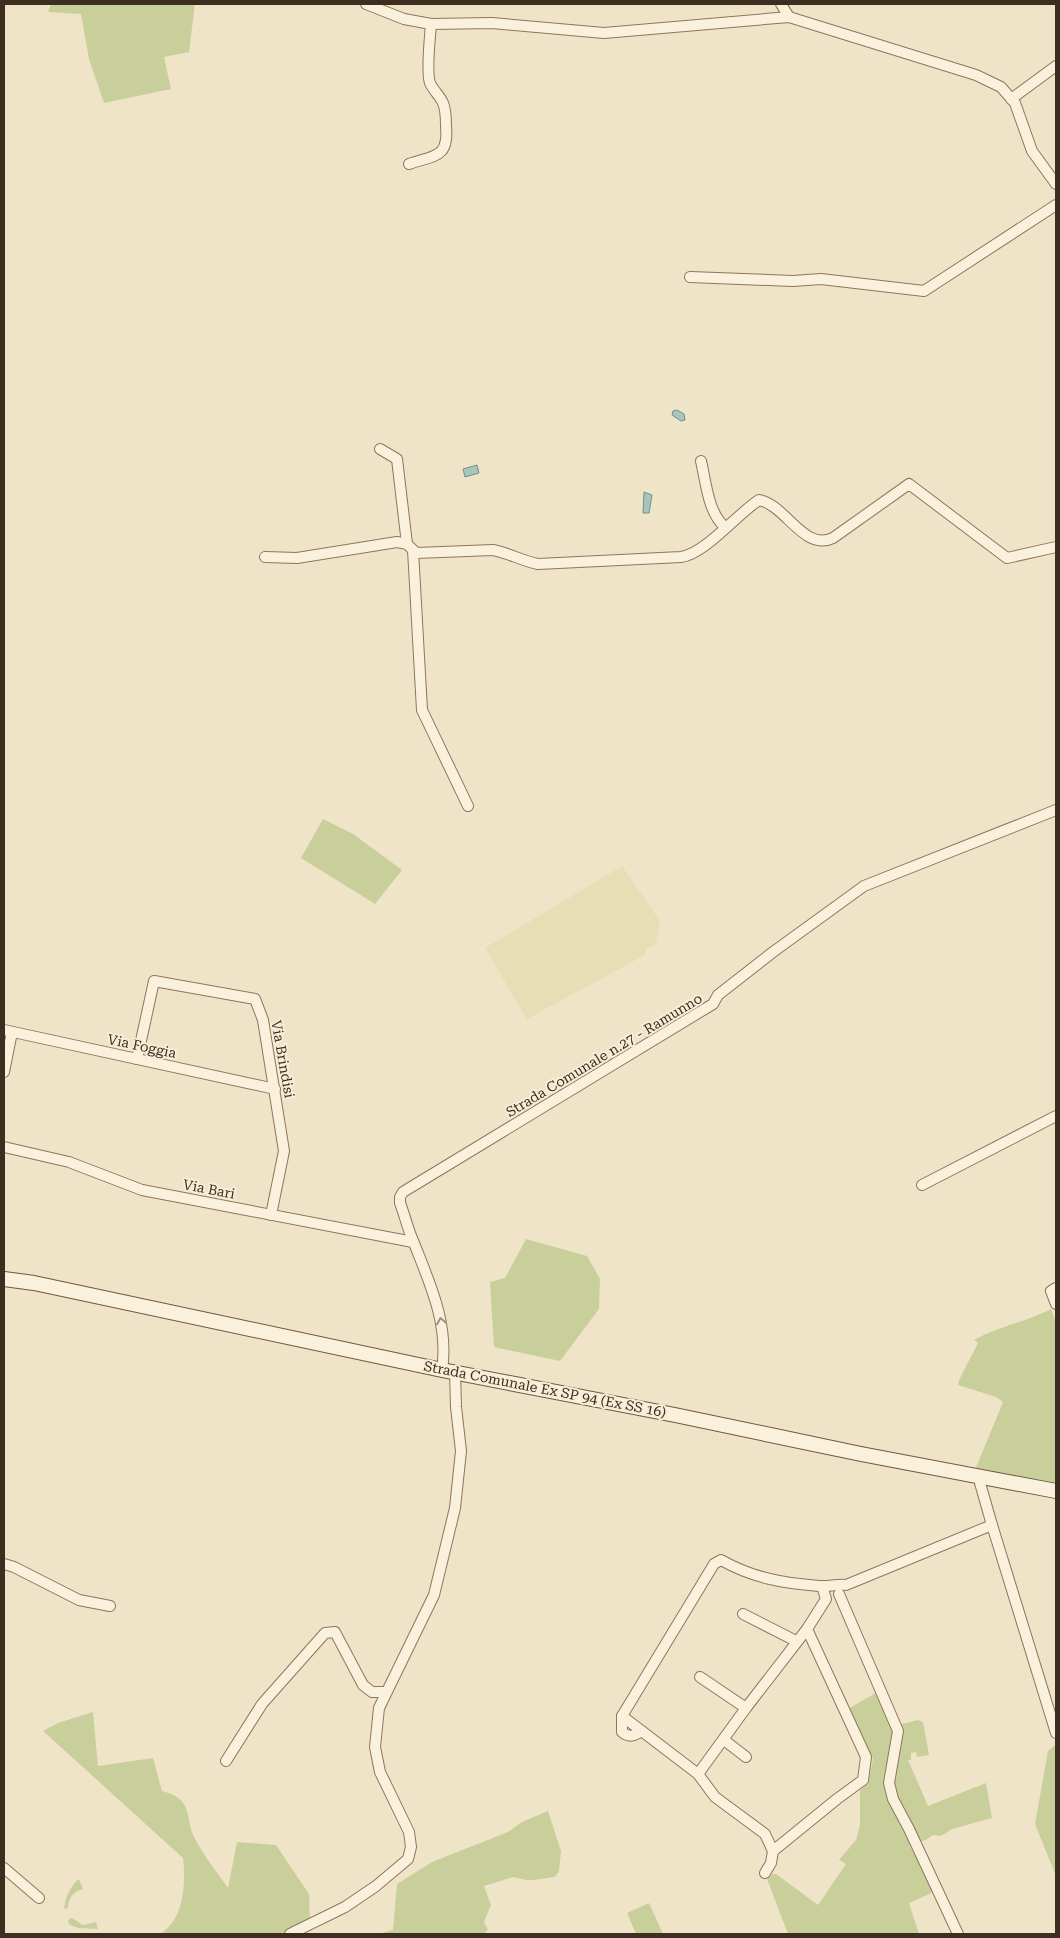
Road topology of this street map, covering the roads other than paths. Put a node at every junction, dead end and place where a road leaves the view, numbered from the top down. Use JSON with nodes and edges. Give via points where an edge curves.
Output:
{"nodes":[{"id":1,"x":366,"y":4,"type":"edge"},
{"id":2,"x":781,"y":4,"type":"edge"},
{"id":3,"x":789,"y":17,"type":"junction"},
{"id":4,"x":431,"y":24,"type":"junction"},
{"id":5,"x":1056,"y":66,"type":"edge"},
{"id":6,"x":1011,"y":98,"type":"junction"},
{"id":7,"x":409,"y":164,"type":"dead end"},
{"id":8,"x":1056,"y":184,"type":"edge"},
{"id":9,"x":1056,"y":204,"type":"edge"},
{"id":10,"x":690,"y":277,"type":"dead end"},
{"id":11,"x":380,"y":449,"type":"dead end"},
{"id":12,"x":701,"y":461,"type":"dead end"},
{"id":13,"x":725,"y":527,"type":"junction"},
{"id":14,"x":410,"y":547,"type":"junction"},
{"id":15,"x":1056,"y":547,"type":"edge"},
{"id":16,"x":265,"y":557,"type":"dead end"},
{"id":17,"x":468,"y":806,"type":"dead end"},
{"id":18,"x":1056,"y":810,"type":"edge"},
{"id":19,"x":8,"y":1031,"type":"edge"},
{"id":20,"x":137,"y":1059,"type":"junction"},
{"id":21,"x":4,"y":1072,"type":"edge"},
{"id":22,"x":275,"y":1089,"type":"junction"},
{"id":23,"x":1056,"y":1116,"type":"edge"},
{"id":24,"x":4,"y":1147,"type":"edge"},
{"id":25,"x":922,"y":1185,"type":"dead end"},
{"id":26,"x":271,"y":1215,"type":"junction"},
{"id":27,"x":413,"y":1242,"type":"junction"},
{"id":28,"x":4,"y":1270,"type":"edge"},
{"id":29,"x":4,"y":1279,"type":"edge"},
{"id":30,"x":34,"y":1283,"type":"junction"},
{"id":31,"x":1054,"y":1289,"type":"edge"},
{"id":32,"x":1056,"y":1304,"type":"edge"},
{"id":33,"x":449,"y":1371,"type":"junction"},
{"id":34,"x":978,"y":1476,"type":"junction"},
{"id":35,"x":1056,"y":1491,"type":"edge"},
{"id":36,"x":992,"y":1525,"type":"junction"},
{"id":37,"x":4,"y":1564,"type":"edge"},
{"id":38,"x":846,"y":1585,"type":"junction"},
{"id":39,"x":822,"y":1586,"type":"junction"},
{"id":40,"x":838,"y":1594,"type":"junction"},
{"id":41,"x":826,"y":1599,"type":"junction"},
{"id":42,"x":110,"y":1606,"type":"dead end"},
{"id":43,"x":743,"y":1614,"type":"dead end"},
{"id":44,"x":807,"y":1630,"type":"junction"},
{"id":45,"x":796,"y":1641,"type":"junction"},
{"id":46,"x":700,"y":1677,"type":"dead end"},
{"id":47,"x":386,"y":1692,"type":"junction"},
{"id":48,"x":746,"y":1708,"type":"junction"},
{"id":49,"x":1056,"y":1733,"type":"edge"},
{"id":50,"x":724,"y":1740,"type":"junction"},
{"id":51,"x":746,"y":1757,"type":"dead end"},
{"id":52,"x":226,"y":1761,"type":"dead end"},
{"id":53,"x":698,"y":1774,"type":"junction"},
{"id":54,"x":773,"y":1851,"type":"junction"},
{"id":55,"x":4,"y":1868,"type":"edge"},
{"id":56,"x":765,"y":1873,"type":"dead end"},
{"id":57,"x":39,"y":1898,"type":"dead end"},
{"id":58,"x":290,"y":1934,"type":"edge"},
{"id":59,"x":958,"y":1934,"type":"edge"}],
"edges":[{"from":1,"to":4,"type":"street","via":[[404,19]]},
{"from":2,"to":3,"type":"street"},
{"from":3,"to":4,"type":"street","via":[[604,33],[500,24]]},
{"from":3,"to":6,"type":"street","via":[[976,75],[1001,87]]},
{"from":4,"to":7,"type":"street","via":[[428,74],[445,110],[447,139],[444,149],[438,154]]},
{"from":5,"to":6,"type":"street"},
{"from":6,"to":8,"type":"street","via":[[1032,151]]},
{"from":9,"to":10,"type":"street","via":[[924,291],[821,279]]},
{"from":11,"to":14,"type":"street","via":[[397,459]]},
{"from":12,"to":13,"type":"street","via":[[713,511]]},
{"from":13,"to":14,"type":"street","via":[[697,552],[681,557],[538,564],[493,550],[416,553]]},
{"from":13,"to":15,"type":"street","via":[[759,500],[768,502],[810,538],[825,542],[909,484],[1007,558]]},
{"from":14,"to":16,"type":"street","via":[[397,542],[298,558]]},
{"from":14,"to":17,"type":"street","via":[[422,710]]},
{"from":18,"to":27,"type":"street","name":"Strada Comunale n.27 - Ramunno","via":[[864,886],[732,984],[718,995],[713,1004],[403,1192],[400,1203]]},
{"from":19,"to":20,"type":"street","name":"Via Foggia"},
{"from":19,"to":21,"type":"street"},
{"from":20,"to":22,"type":"street","name":"Via Foggia"},
{"from":20,"to":22,"type":"street","name":"Via Brindisi","via":[[154,981],[255,999],[264,1020]]},
{"from":22,"to":26,"type":"street","name":"Via Brindisi","via":[[284,1151]]},
{"from":23,"to":25,"type":"street"},
{"from":24,"to":26,"type":"street","name":"Via Bari","via":[[69,1162],[142,1190]]},
{"from":26,"to":27,"type":"street","name":"Via Bari"},
{"from":33,"to":27,"type":"street","one_way":true,"via":[[440,1316]]},
{"from":28,"to":30,"type":"main road","name":"Strada Comunale Ex SP 94 (Ex SS 16)"},
{"from":29,"to":30,"type":"main road","name":"Strada Comunale Ex SP 94 (Ex SS 16)"},
{"from":30,"to":33,"type":"main road","name":"Strada Comunale Ex SP 94 (Ex SS 16)"},
{"from":31,"to":32,"type":"street"},
{"from":33,"to":34,"type":"main road","name":"Strada Comunale Ex SP 94 (Ex SS 16)"},
{"from":33,"to":47,"type":"street","via":[[461,1451],[455,1508],[434,1595]]},
{"from":34,"to":35,"type":"main road","name":"Strada Comunale Ex SP 94 (Ex SS 16)"},
{"from":34,"to":36,"type":"street"},
{"from":36,"to":38,"type":"street"},
{"from":36,"to":49,"type":"street"},
{"from":37,"to":42,"type":"street","via":[[79,1600]]},
{"from":38,"to":39,"type":"street"},
{"from":38,"to":40,"type":"street"},
{"from":39,"to":41,"type":"street"},
{"from":39,"to":53,"type":"street","via":[[771,1581],[721,1560],[714,1564],[622,1716]]},
{"from":40,"to":41,"type":"street"},
{"from":40,"to":59,"type":"street","via":[[898,1731],[890,1783],[893,1799]]},
{"from":41,"to":44,"type":"street"},
{"from":43,"to":45,"type":"street"},
{"from":44,"to":45,"type":"street"},
{"from":44,"to":54,"type":"street","via":[[866,1757],[863,1780]]},
{"from":45,"to":48,"type":"street"},
{"from":46,"to":48,"type":"street"},
{"from":47,"to":52,"type":"street","via":[[372,1692],[363,1685],[335,1632],[325,1633],[262,1704]]},
{"from":47,"to":58,"type":"street","via":[[379,1708],[375,1747],[380,1772],[409,1832],[411,1847],[408,1859],[345,1907]]},
{"from":48,"to":50,"type":"street"},
{"from":50,"to":51,"type":"street"},
{"from":50,"to":53,"type":"street"},
{"from":53,"to":54,"type":"street","via":[[715,1797],[765,1834]]},
{"from":54,"to":56,"type":"street"},
{"from":55,"to":57,"type":"street"}]}
